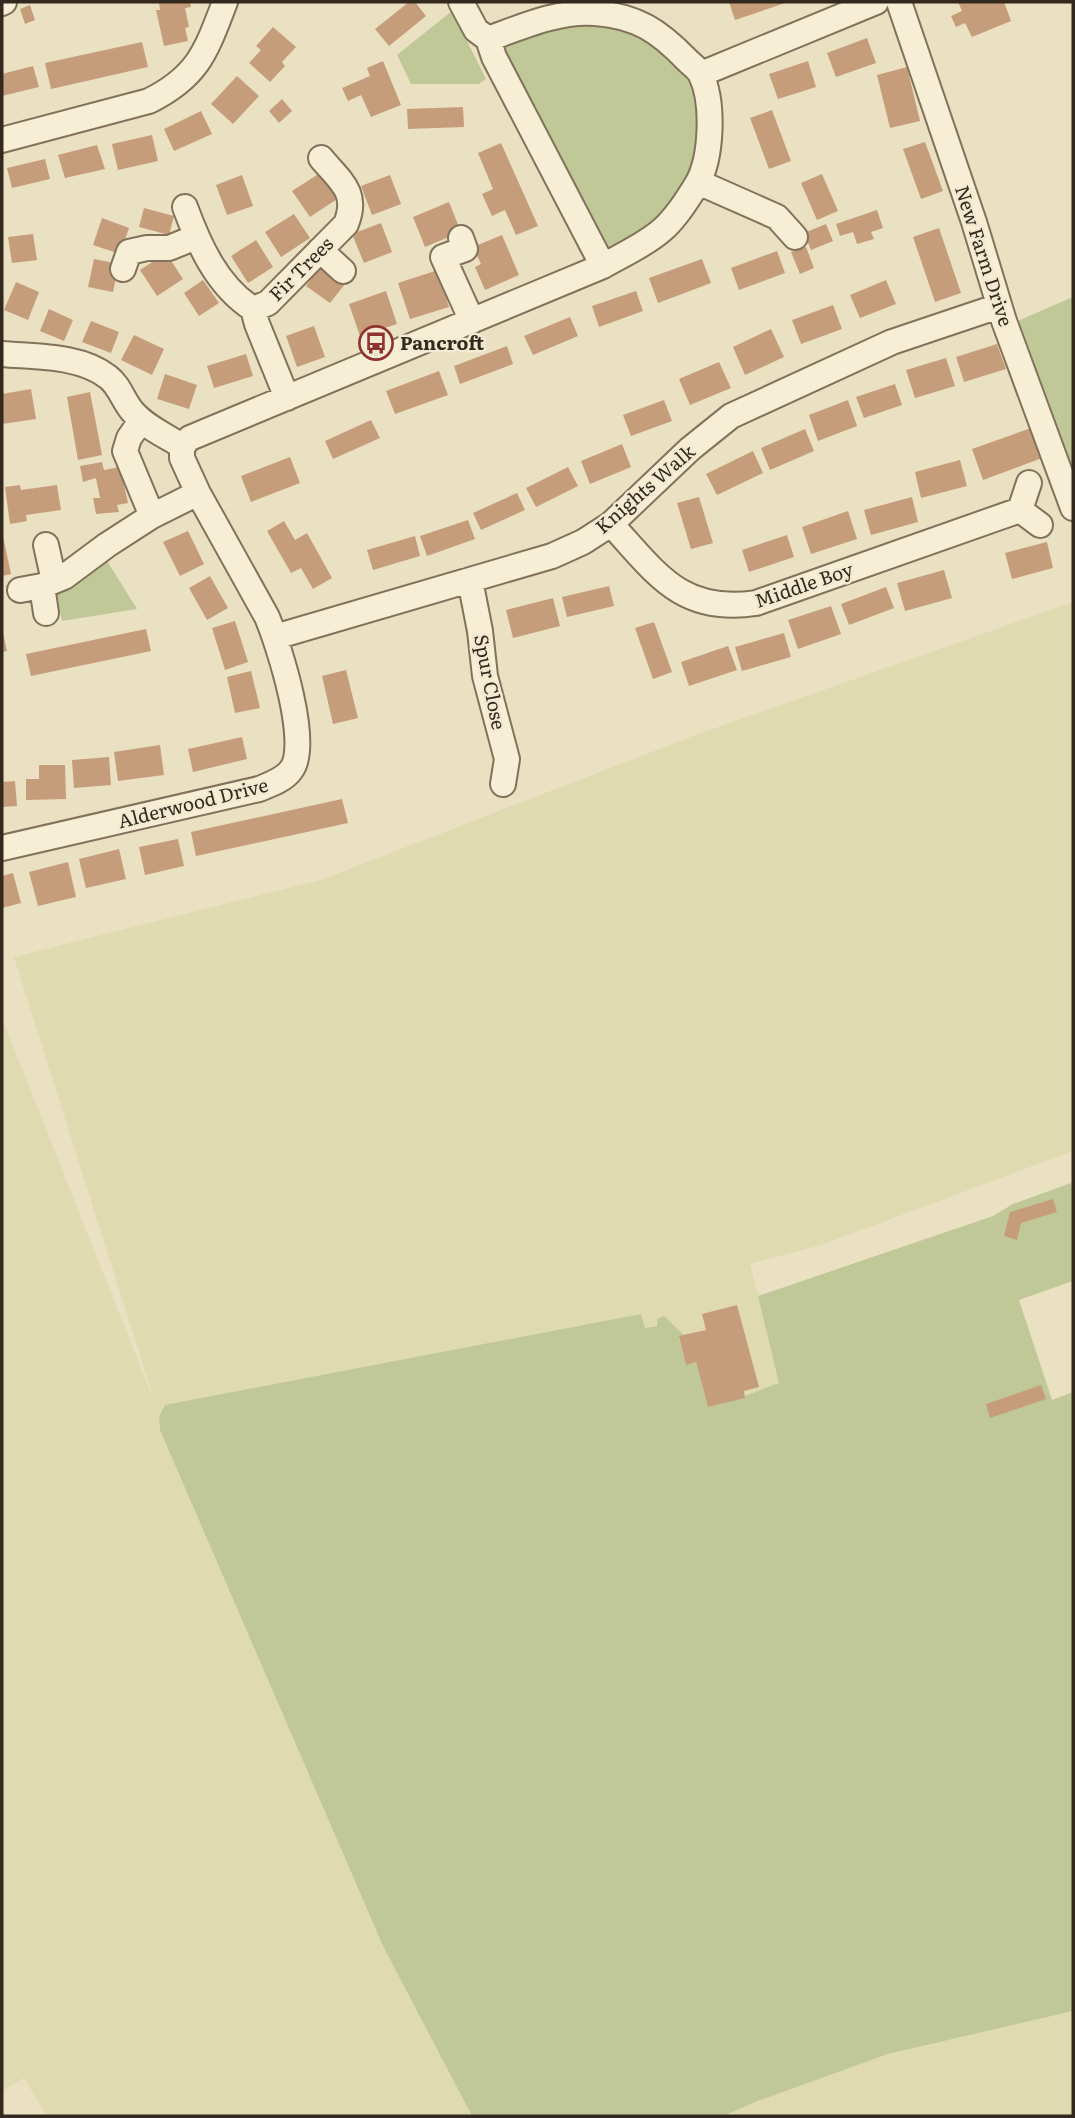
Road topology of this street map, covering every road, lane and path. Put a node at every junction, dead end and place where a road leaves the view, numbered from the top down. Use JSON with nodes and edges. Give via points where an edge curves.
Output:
{"nodes":[{"id":1,"x":225,"y":2,"type":"edge"},
{"id":2,"x":461,"y":2,"type":"edge"},
{"id":3,"x":876,"y":2,"type":"edge"},
{"id":4,"x":900,"y":2,"type":"edge"},
{"id":5,"x":488,"y":39,"type":"junction"},
{"id":6,"x":701,"y":74,"type":"junction"},
{"id":7,"x":2,"y":140,"type":"edge"},
{"id":8,"x":321,"y":158,"type":"dead end"},
{"id":9,"x":698,"y":182,"type":"junction"},
{"id":10,"x":185,"y":207,"type":"dead end"},
{"id":11,"x":196,"y":237,"type":"junction"},
{"id":12,"x":795,"y":237,"type":"dead end"},
{"id":13,"x":461,"y":238,"type":"dead end"},
{"id":14,"x":320,"y":250,"type":"junction"},
{"id":15,"x":603,"y":266,"type":"junction"},
{"id":16,"x":123,"y":269,"type":"dead end"},
{"id":17,"x":343,"y":271,"type":"dead end"},
{"id":18,"x":999,"y":306,"type":"junction"},
{"id":19,"x":253,"y":309,"type":"junction"},
{"id":20,"x":472,"y":321,"type":"junction"},
{"id":21,"x":2,"y":354,"type":"edge"},
{"id":22,"x":287,"y":398,"type":"junction"},
{"id":23,"x":141,"y":421,"type":"junction"},
{"id":24,"x":183,"y":446,"type":"junction"},
{"id":25,"x":1029,"y":482,"type":"dead end"},
{"id":26,"x":198,"y":493,"type":"junction"},
{"id":27,"x":1073,"y":508,"type":"edge"},
{"id":28,"x":1020,"y":510,"type":"junction"},
{"id":29,"x":152,"y":516,"type":"junction"},
{"id":30,"x":611,"y":524,"type":"junction"},
{"id":31,"x":1040,"y":525,"type":"dead end"},
{"id":32,"x":47,"y":545,"type":"dead end"},
{"id":33,"x":470,"y":580,"type":"junction"},
{"id":34,"x":38,"y":586,"type":"junction"},
{"id":35,"x":46,"y":613,"type":"dead end"},
{"id":36,"x":275,"y":637,"type":"junction"},
{"id":37,"x":503,"y":784,"type":"dead end"},
{"id":38,"x":2,"y":848,"type":"edge"}],
"edges":[{"from":1,"to":7,"type":"street","via":[[197,66],[170,90],[149,101]]},
{"from":2,"to":5,"type":"street","via":[[476,30]]},
{"from":3,"to":6,"type":"street"},
{"from":4,"to":18,"type":"street","name":"New Farm Drive"},
{"from":5,"to":6,"type":"street","via":[[563,15],[593,12],[624,17],[648,26],[671,43]]},
{"from":5,"to":15,"type":"street"},
{"from":6,"to":9,"type":"street","via":[[711,119]]},
{"from":8,"to":14,"type":"street","name":"Fir Trees","via":[[350,195],[352,209],[346,223]]},
{"from":9,"to":12,"type":"street","via":[[777,217]]},
{"from":9,"to":15,"type":"street","via":[[662,230]]},
{"from":10,"to":11,"type":"street","name":"Fir Trees"},
{"from":11,"to":16,"type":"street","via":[[169,248],[129,252]]},
{"from":11,"to":19,"type":"street","name":"Fir Trees","via":[[214,270],[237,299]]},
{"from":13,"to":20,"type":"street","via":[[465,249],[443,257]]},
{"from":14,"to":17,"type":"street"},
{"from":14,"to":19,"type":"street","name":"Fir Trees","via":[[268,303]]},
{"from":15,"to":20,"type":"street"},
{"from":18,"to":27,"type":"street","name":"New Farm Drive"},
{"from":18,"to":30,"type":"street","name":"Knights Walk","via":[[892,342],[731,416]]},
{"from":19,"to":22,"type":"street","name":"Fir Trees"},
{"from":20,"to":22,"type":"street"},
{"from":21,"to":23,"type":"street","via":[[63,360],[96,369],[123,393]]},
{"from":22,"to":24,"type":"street","via":[[190,438]]},
{"from":23,"to":24,"type":"street"},
{"from":23,"to":29,"type":"street","via":[[125,451]]},
{"from":24,"to":26,"type":"street","name":"Alderwood Drive","via":[[182,458]]},
{"from":25,"to":28,"type":"street"},
{"from":26,"to":29,"type":"street"},
{"from":26,"to":36,"type":"street","name":"Alderwood Drive"},
{"from":28,"to":30,"type":"street","name":"Middle Boy","via":[[756,603],[730,607],[682,594],[660,578]]},
{"from":28,"to":31,"type":"street"},
{"from":29,"to":34,"type":"street","via":[[64,577]]},
{"from":30,"to":33,"type":"street","name":"Knights Walk","via":[[552,556]]},
{"from":32,"to":34,"type":"street"},
{"from":33,"to":36,"type":"street","name":"Knights Walk"},
{"from":33,"to":37,"type":"street","name":"Spur Close","via":[[485,676],[507,759]]},
{"from":34,"to":35,"type":"street"},
{"from":36,"to":38,"type":"street","name":"Alderwood Drive","via":[[299,732],[291,771],[259,789]]}]}
